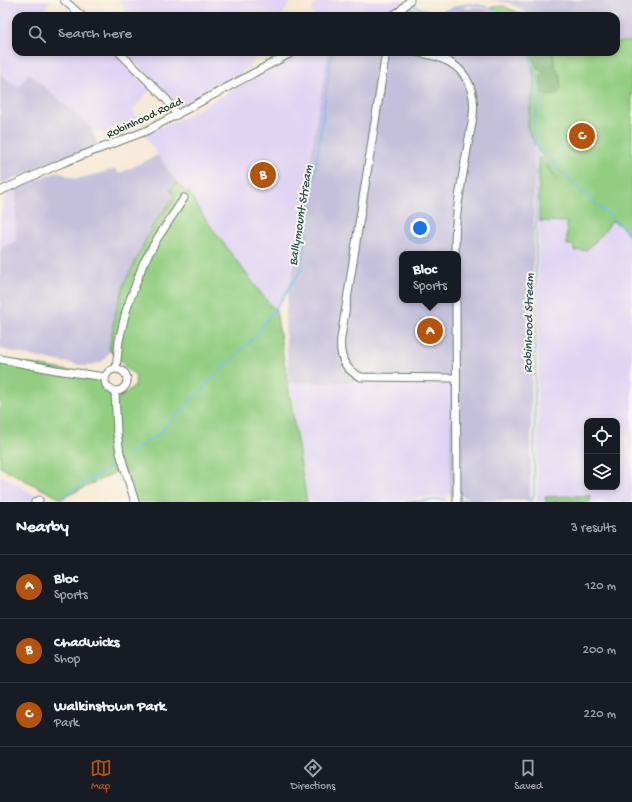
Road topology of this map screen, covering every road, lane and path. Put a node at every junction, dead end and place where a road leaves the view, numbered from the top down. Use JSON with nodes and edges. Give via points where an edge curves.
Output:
{"nodes":[{"id":1,"x":64,"y":0,"type":"edge"},
{"id":2,"x":408,"y":2,"type":"edge"},
{"id":3,"x":78,"y":12,"type":"edge"},
{"id":4,"x":396,"y":12,"type":"edge"},
{"id":5,"x":122,"y":56,"type":"edge"},
{"id":6,"x":286,"y":56,"type":"edge"},
{"id":7,"x":385,"y":56,"type":"edge"},
{"id":8,"x":437,"y":56,"type":"edge"},
{"id":9,"x":177,"y":115,"type":"junction"},
{"id":10,"x":0,"y":190,"type":"edge"},
{"id":11,"x":184,"y":198,"type":"dead end"},
{"id":12,"x":455,"y":251,"type":"edge"},
{"id":13,"x":456,"y":303,"type":"edge"},
{"id":14,"x":0,"y":358,"type":"edge"},
{"id":15,"x":116,"y":368,"type":"junction"},
{"id":16,"x":105,"y":377,"type":"junction"},
{"id":17,"x":456,"y":378,"type":"junction"},
{"id":18,"x":115,"y":391,"type":"junction"},
{"id":19,"x":135,"y":502,"type":"edge"},
{"id":20,"x":457,"y":502,"type":"edge"}],
"edges":[{"from":1,"to":3,"type":"street"},
{"from":2,"to":4,"type":"street"},
{"from":5,"to":9,"type":"street","via":[[167,100]]},
{"from":6,"to":9,"type":"street","name":"Robinhood Road"},
{"from":7,"to":17,"type":"street","via":[[340,353],[350,370],[361,377]]},
{"from":8,"to":12,"type":"street","via":[[447,60],[460,71],[472,91],[473,110],[456,224]]},
{"from":9,"to":10,"type":"street","name":"Robinhood Road","via":[[146,131]]},
{"from":11,"to":15,"type":"street","via":[[143,264],[126,311]]},
{"from":13,"to":17,"type":"street"},
{"from":14,"to":16,"type":"street"},
{"from":15,"to":16,"type":"street","via":[[109,371]]},
{"from":15,"to":18,"type":"street","via":[[125,373],[127,381],[123,388]]},
{"from":16,"to":18,"type":"street","via":[[108,387]]},
{"from":17,"to":20,"type":"street"},
{"from":18,"to":19,"type":"street","via":[[120,453]]}]}
